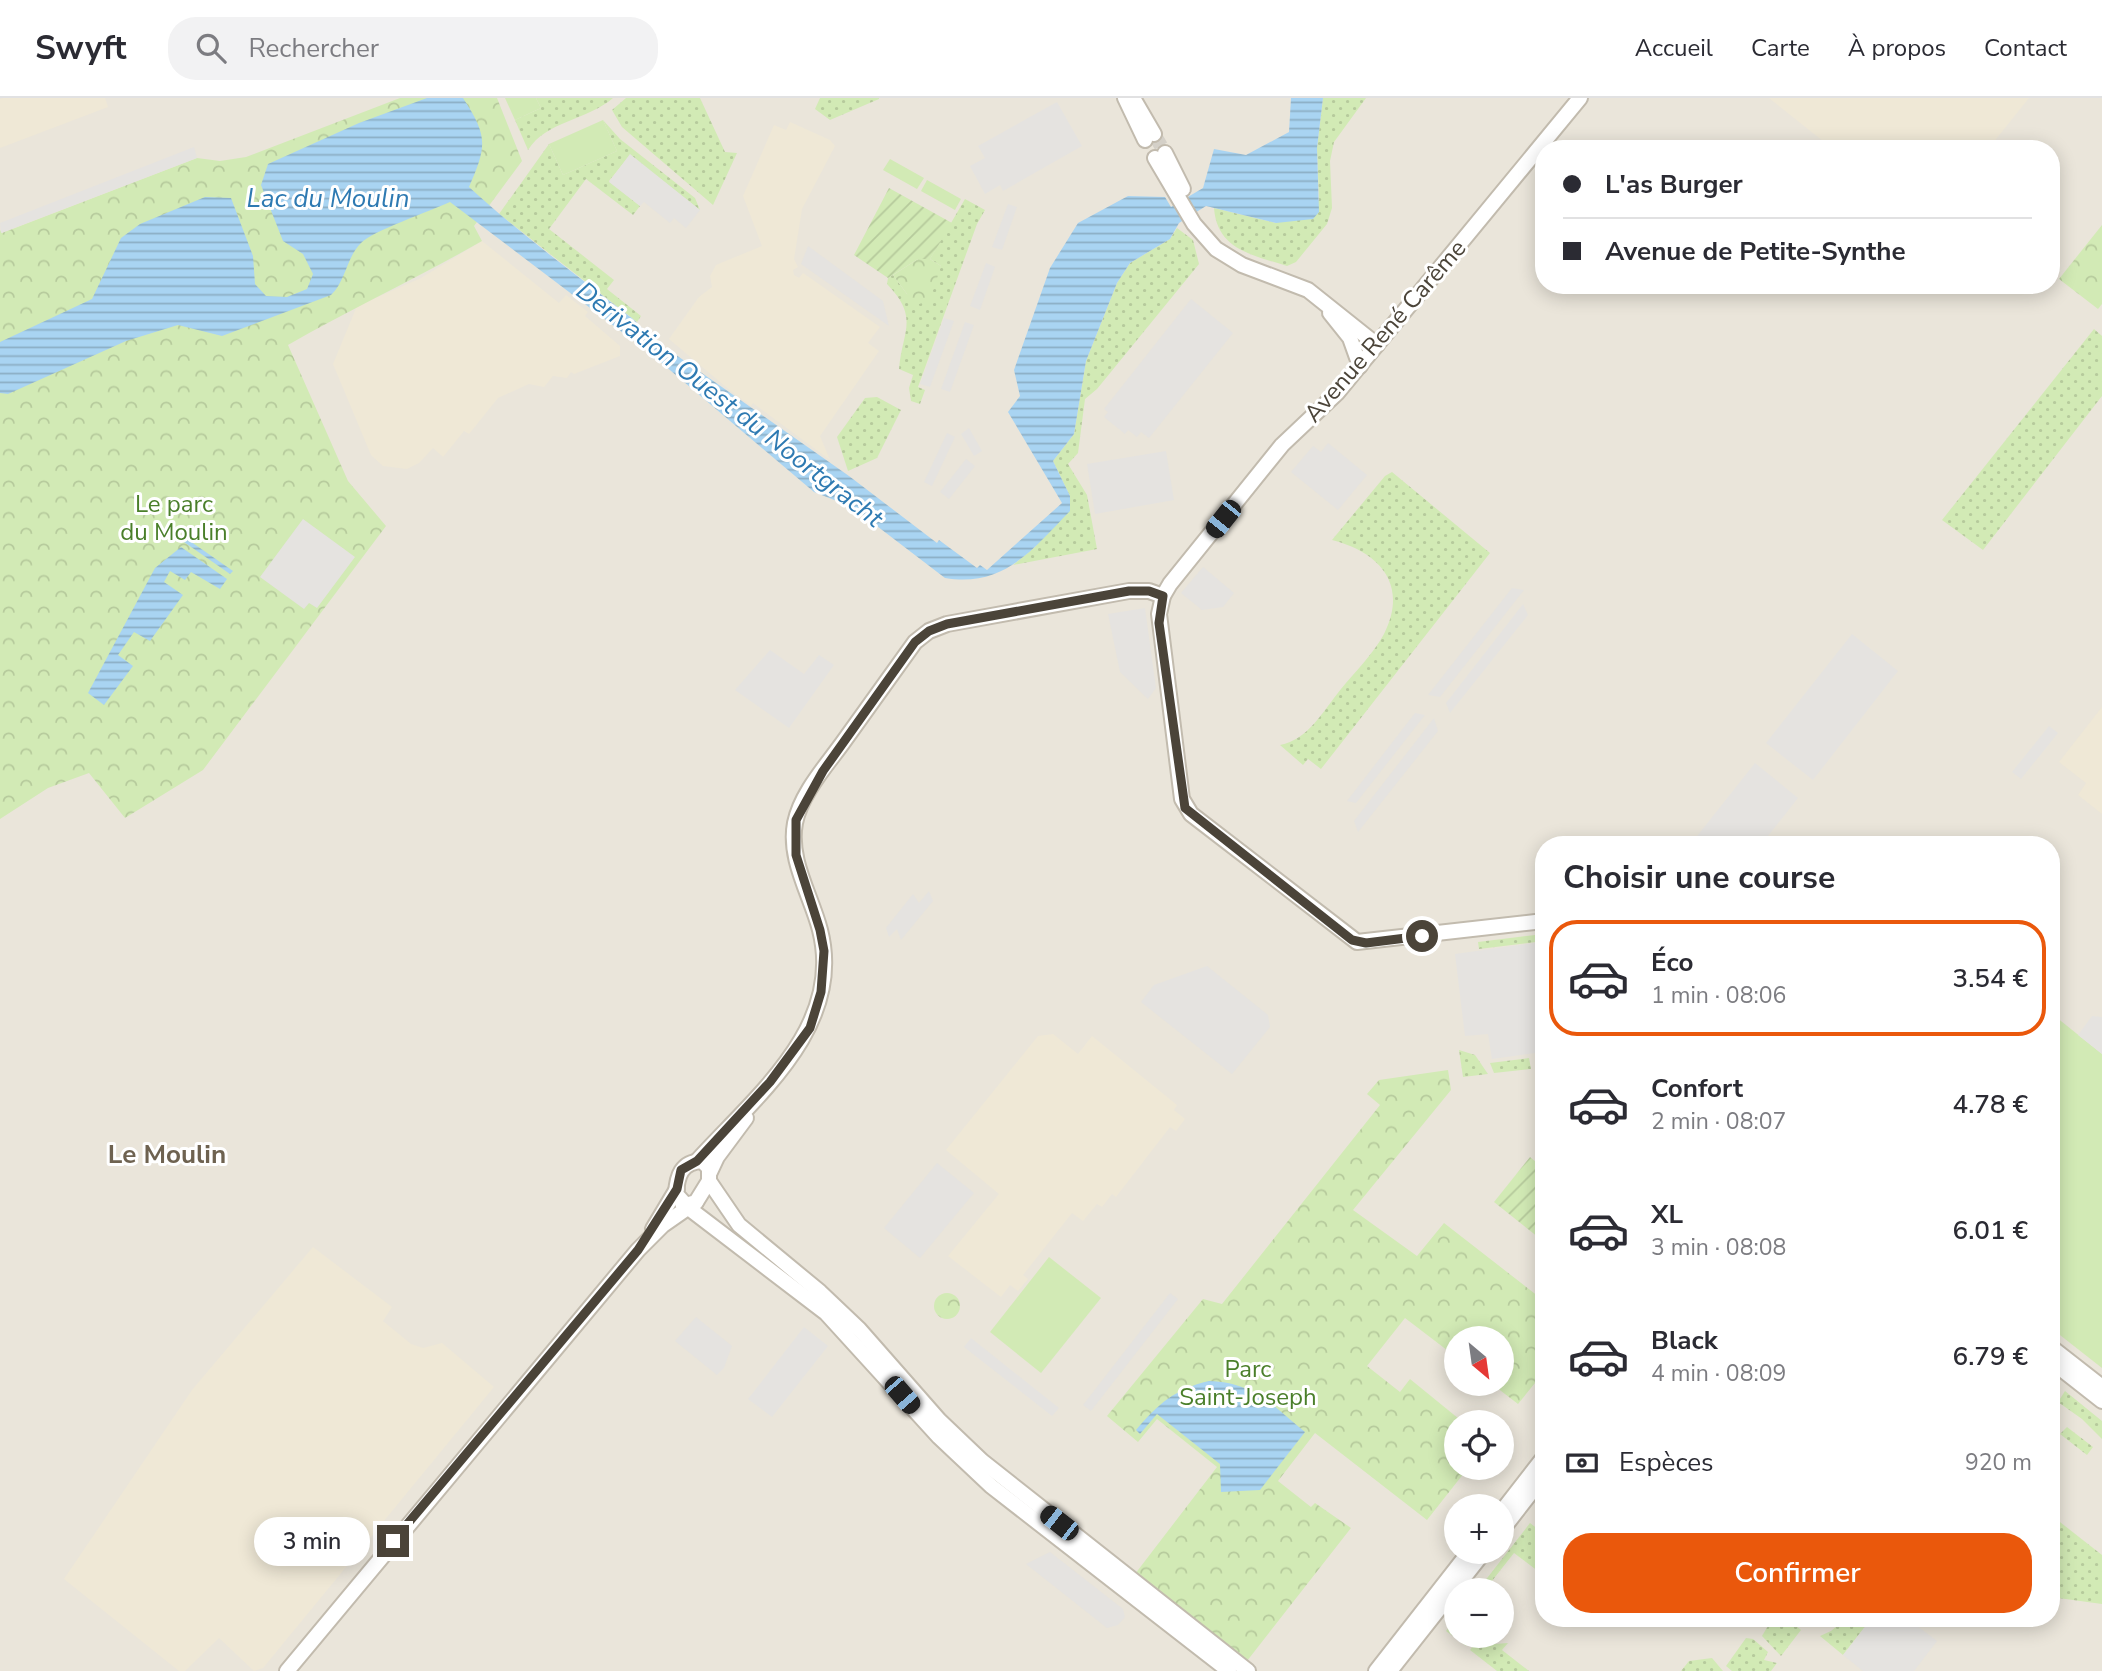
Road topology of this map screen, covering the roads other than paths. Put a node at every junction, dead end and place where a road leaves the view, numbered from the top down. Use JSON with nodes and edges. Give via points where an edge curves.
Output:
{"nodes":[{"id":1,"x":1125,"y":98,"type":"edge"},
{"id":2,"x":1133,"y":98,"type":"edge"},
{"id":3,"x":1580,"y":98,"type":"edge"},
{"id":4,"x":1545,"y":140,"type":"edge"},
{"id":5,"x":1535,"y":153,"type":"edge"},
{"id":6,"x":1160,"y":155,"type":"tunnel mouth"},
{"id":7,"x":1314,"y":295,"type":"junction"},
{"id":8,"x":1377,"y":345,"type":"junction"},
{"id":9,"x":1360,"y":366,"type":"junction"},
{"id":10,"x":1163,"y":596,"type":"junction"},
{"id":11,"x":1535,"y":923,"type":"edge"},
{"id":12,"x":770,"y":1082,"type":"junction"},
{"id":13,"x":697,"y":1161,"type":"junction"},
{"id":14,"x":710,"y":1176,"type":"junction"},
{"id":15,"x":686,"y":1201,"type":"junction"},
{"id":16,"x":638,"y":1250,"type":"junction"},
{"id":17,"x":2060,"y":1354,"type":"edge"},
{"id":18,"x":2060,"y":1368,"type":"edge"},
{"id":19,"x":2102,"y":1387,"type":"edge"},
{"id":20,"x":2102,"y":1401,"type":"edge"},
{"id":21,"x":1535,"y":1469,"type":"edge"},
{"id":22,"x":1535,"y":1488,"type":"edge"},
{"id":23,"x":1514,"y":1496,"type":"edge"},
{"id":24,"x":1514,"y":1515,"type":"edge"},
{"id":25,"x":1460,"y":1564,"type":"edge"},
{"id":26,"x":1475,"y":1564,"type":"edge"},
{"id":27,"x":287,"y":1671,"type":"edge"},
{"id":28,"x":1229,"y":1671,"type":"edge"},
{"id":29,"x":1248,"y":1671,"type":"edge"},
{"id":30,"x":1376,"y":1671,"type":"edge"},
{"id":31,"x":1391,"y":1671,"type":"edge"}],
"edges":[{"from":1,"to":2,"type":"street","via":[[1149,137]]},
{"from":3,"to":4,"type":"street","name":"Avenue René Carême"},
{"from":5,"to":8,"type":"street","name":"Avenue René Carême"},
{"from":6,"to":7,"type":"street","via":[[1216,249]]},
{"from":7,"to":8,"type":"street"},
{"from":7,"to":9,"type":"street","via":[[1347,334]]},
{"from":8,"to":9,"type":"street","name":"Avenue René Carême"},
{"from":9,"to":10,"type":"street","name":"Avenue René Carême","via":[[1326,406],[1282,445]]},
{"from":10,"to":11,"type":"street","via":[[1159,623],[1187,811],[1361,943]]},
{"from":10,"to":12,"type":"street","via":[[1129,591],[947,624],[915,642],[823,771],[796,820],[796,855],[824,951],[820,1000],[804,1038]]},
{"from":12,"to":13,"type":"street"},
{"from":12,"to":14,"type":"street","via":[[717,1157]]},
{"from":13,"to":14,"type":"street","via":[[705,1163]]},
{"from":13,"to":15,"type":"street","via":[[681,1170]]},
{"from":14,"to":15,"type":"street"},
{"from":14,"to":29,"type":"street","via":[[739,1225],[859,1329],[939,1420],[982,1461]]},
{"from":15,"to":16,"type":"street"},
{"from":15,"to":16,"type":"street"},
{"from":15,"to":28,"type":"street","via":[[832,1319],[939,1437],[991,1486]]},
{"from":16,"to":27,"type":"street"},
{"from":17,"to":19,"type":"street"},
{"from":18,"to":20,"type":"street"},
{"from":21,"to":23,"type":"street"},
{"from":22,"to":24,"type":"street"},
{"from":25,"to":30,"type":"street"},
{"from":26,"to":31,"type":"street"}]}
